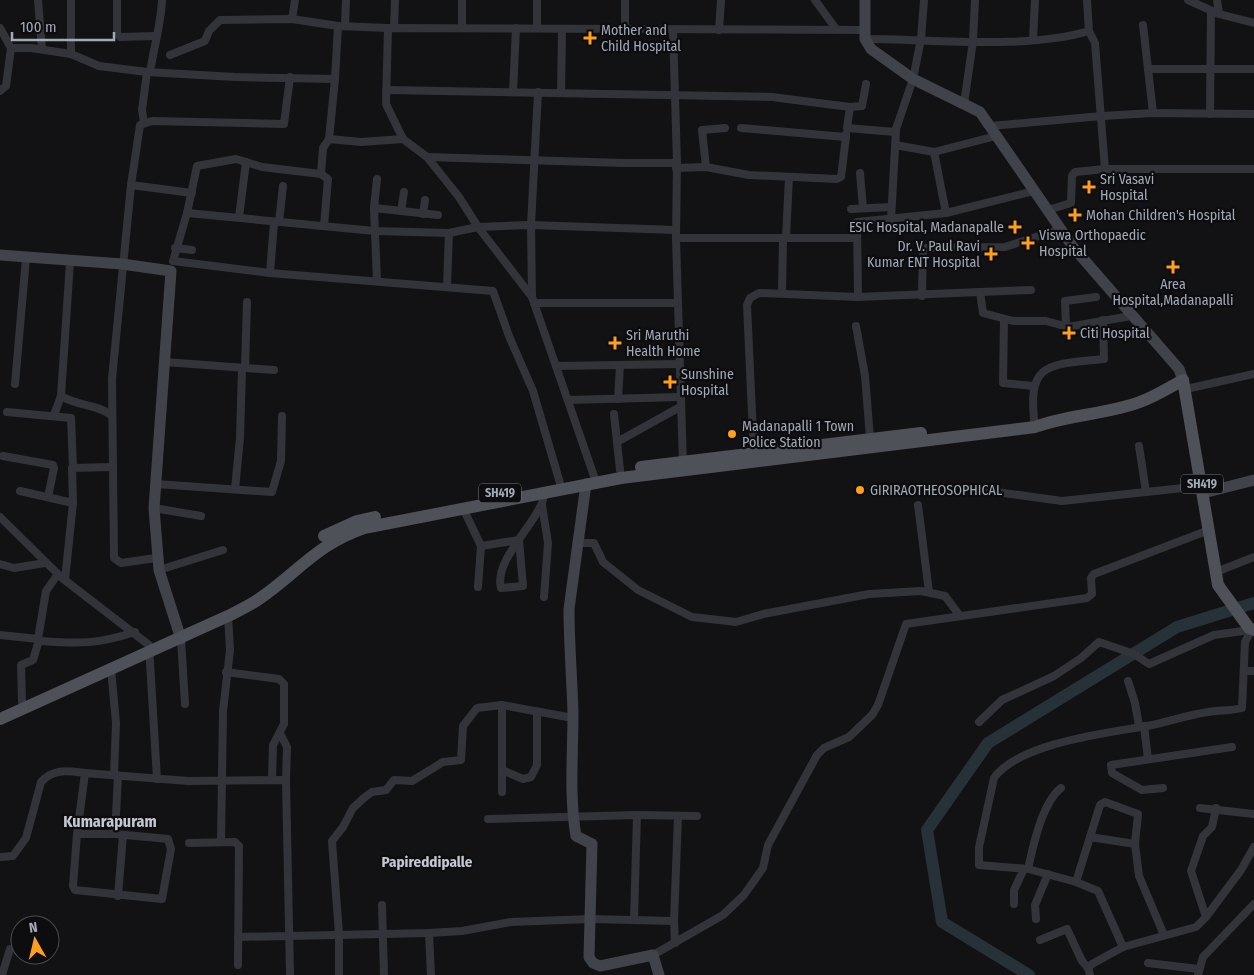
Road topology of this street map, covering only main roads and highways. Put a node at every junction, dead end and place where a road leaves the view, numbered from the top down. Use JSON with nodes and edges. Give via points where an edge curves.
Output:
{"nodes":[{"id":1,"x":866,"y":0,"type":"edge"},
{"id":2,"x":0,"y":255,"type":"edge"},
{"id":3,"x":1184,"y":384,"type":"junction"},
{"id":4,"x":1034,"y":424,"type":"junction"},
{"id":5,"x":754,"y":456,"type":"junction"},
{"id":6,"x":683,"y":466,"type":"junction"},
{"id":7,"x":592,"y":480,"type":"junction"},
{"id":8,"x":1254,"y":480,"type":"edge"},
{"id":9,"x":1203,"y":490,"type":"junction"},
{"id":10,"x":1251,"y":628,"type":"edge"},
{"id":11,"x":180,"y":635,"type":"junction"},
{"id":12,"x":150,"y":649,"type":"junction"},
{"id":13,"x":0,"y":712,"type":"edge"},
{"id":14,"x":0,"y":719,"type":"edge"},
{"id":15,"x":659,"y":975,"type":"edge"}],
"edges":[{"from":1,"to":3,"type":"main road","via":[[865,34],[871,49],[913,79],[980,112],[1073,247],[1179,369]]},
{"from":2,"to":11,"type":"main road","via":[[70,262],[172,266],[154,508],[158,570]]},
{"from":3,"to":4,"type":"main road","number":"SH419","via":[[1127,406]]},
{"from":3,"to":9,"type":"main road","number":"SH419"},
{"from":4,"to":5,"type":"main road","number":"SH419"},
{"from":4,"to":5,"type":"main road","number":"SH419","via":[[870,438]]},
{"from":5,"to":6,"type":"main road","number":"SH419"},
{"from":6,"to":7,"type":"main road","number":"SH419"},
{"from":6,"to":7,"type":"main road","number":"SH419","via":[[620,470]]},
{"from":7,"to":11,"type":"main road","number":"SH419","via":[[350,533],[315,552],[258,600]]},
{"from":7,"to":11,"type":"main road","number":"SH419","via":[[392,513],[341,527],[310,546],[242,600]]},
{"from":7,"to":15,"type":"main road","via":[[578,543],[569,609],[573,817],[576,836],[592,844],[589,958],[600,966],[654,955]]},
{"from":8,"to":9,"type":"main road"},
{"from":9,"to":10,"type":"main road","number":"SH419","via":[[1220,588]]},
{"from":11,"to":12,"type":"main road","number":"SH419"},
{"from":12,"to":13,"type":"main road","number":"SH419"},
{"from":12,"to":14,"type":"main road","number":"SH419"}]}
